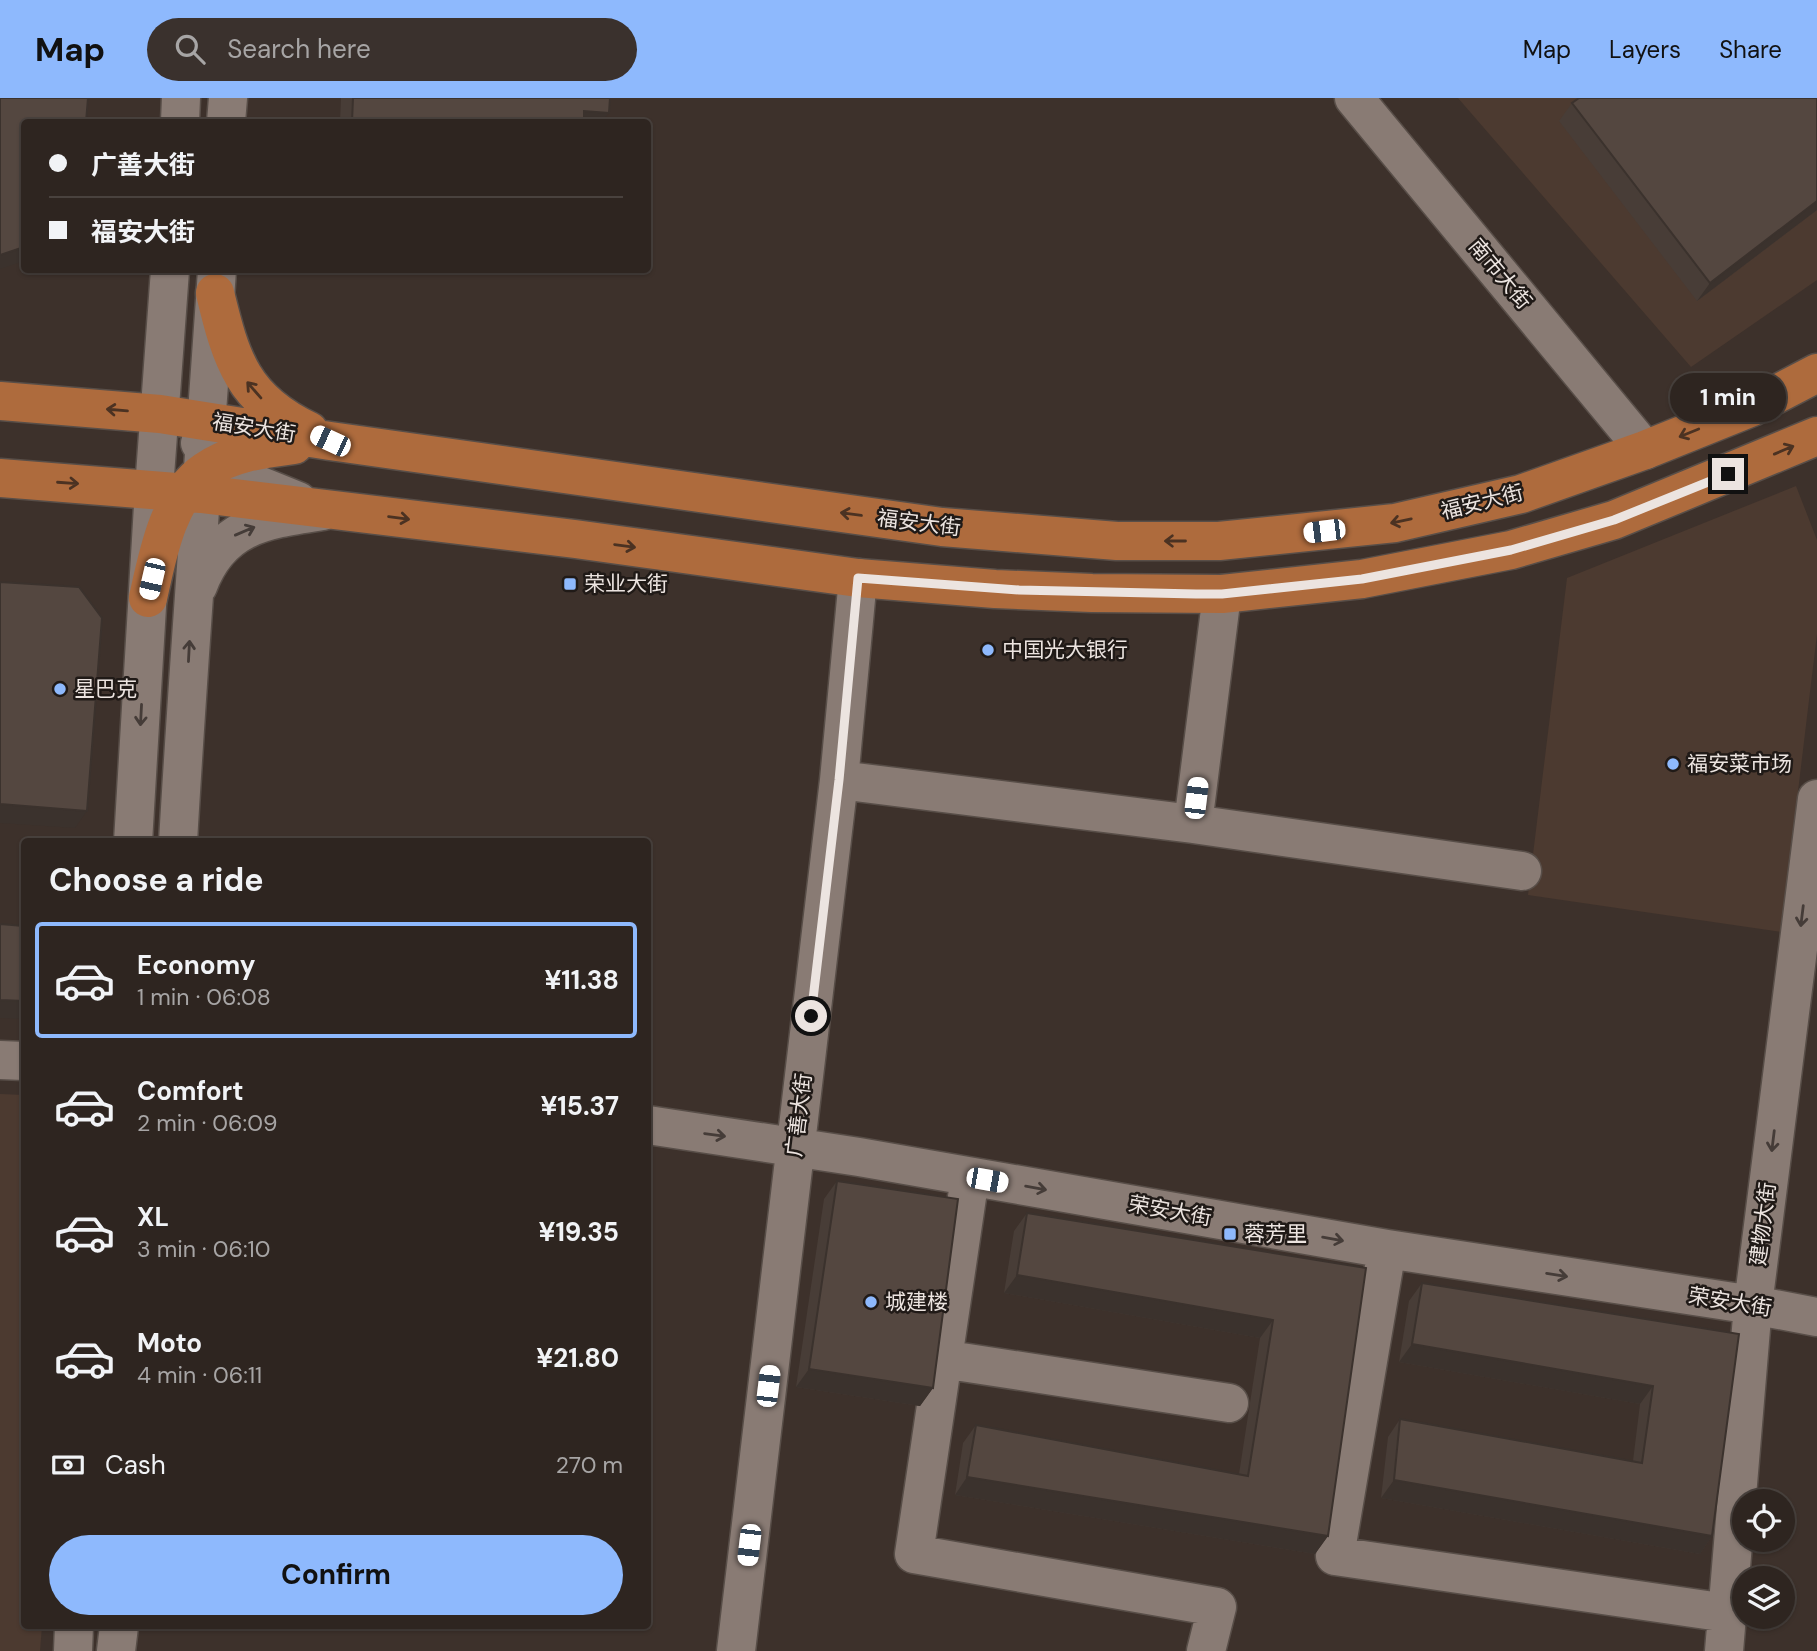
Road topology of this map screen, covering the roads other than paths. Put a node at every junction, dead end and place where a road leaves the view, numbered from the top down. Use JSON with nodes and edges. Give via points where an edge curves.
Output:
{"nodes":[{"id":1,"x":181,"y":98,"type":"edge"},
{"id":2,"x":228,"y":98,"type":"edge"},
{"id":3,"x":1354,"y":98,"type":"edge"},
{"id":4,"x":180,"y":119,"type":"edge"},
{"id":5,"x":226,"y":119,"type":"edge"},
{"id":6,"x":216,"y":281,"type":"edge"},
{"id":7,"x":169,"y":283,"type":"edge"},
{"id":8,"x":1817,"y":373,"type":"edge"},
{"id":9,"x":0,"y":401,"type":"edge"},
{"id":10,"x":1817,"y":436,"type":"edge"},
{"id":11,"x":330,"y":441,"type":"junction"},
{"id":12,"x":1645,"y":450,"type":"junction"},
{"id":13,"x":192,"y":457,"type":"junction"},
{"id":14,"x":0,"y":478,"type":"edge"},
{"id":15,"x":332,"y":510,"type":"junction"},
{"id":16,"x":858,"y":578,"type":"junction"},
{"id":17,"x":1222,"y":594,"type":"junction"},
{"id":18,"x":192,"y":601,"type":"junction"},
{"id":19,"x":839,"y":780,"type":"junction"},
{"id":20,"x":1817,"y":799,"type":"edge"},
{"id":21,"x":1193,"y":824,"type":"junction"},
{"id":22,"x":133,"y":838,"type":"edge"},
{"id":23,"x":178,"y":838,"type":"edge"},
{"id":24,"x":1522,"y":871,"type":"dead end"},
{"id":25,"x":0,"y":1060,"type":"edge"},
{"id":26,"x":21,"y":1061,"type":"edge"},
{"id":27,"x":651,"y":1125,"type":"edge"},
{"id":28,"x":796,"y":1147,"type":"junction"},
{"id":29,"x":970,"y":1177,"type":"junction"},
{"id":30,"x":1387,"y":1249,"type":"junction"},
{"id":31,"x":1753,"y":1305,"type":"junction"},
{"id":32,"x":1817,"y":1317,"type":"edge"},
{"id":33,"x":942,"y":1359,"type":"junction"},
{"id":34,"x":1229,"y":1402,"type":"dead end"},
{"id":35,"x":1727,"y":1613,"type":"junction"},
{"id":36,"x":75,"y":1629,"type":"edge"},
{"id":37,"x":118,"y":1629,"type":"edge"},
{"id":38,"x":72,"y":1651,"type":"edge"},
{"id":39,"x":116,"y":1651,"type":"edge"},
{"id":40,"x":736,"y":1651,"type":"edge"},
{"id":41,"x":1206,"y":1651,"type":"edge"},
{"id":42,"x":1724,"y":1651,"type":"edge"}],
"edges":[{"from":1,"to":4,"type":"street"},
{"from":2,"to":5,"type":"street"},
{"from":3,"to":12,"type":"street","name":"南市大街"},
{"from":11,"to":6,"type":"main road","one_way":true,"via":[[270,408],[250,389],[225,337]]},
{"from":6,"to":13,"type":"street"},
{"from":7,"to":13,"type":"street","via":[[180,402]]},
{"from":8,"to":12,"type":"main road","name":"福安大街","one_way":true,"via":[[1752,407]]},
{"from":13,"to":9,"type":"main road","name":"福安大街","one_way":true},
{"from":17,"to":10,"type":"main road","name":"福安大街","one_way":true,"via":[[1362,579],[1511,550],[1614,520]]},
{"from":12,"to":11,"type":"main road","name":"福安大街","one_way":true,"via":[[1521,494],[1395,523],[1219,541],[1116,541],[942,527]]},
{"from":11,"to":13,"type":"main road","name":"福安大街"},
{"from":14,"to":13,"type":"main road","name":"福安大街","one_way":true},
{"from":13,"to":15,"type":"main road","name":"福安大街"},
{"from":13,"to":18,"type":"street"},
{"from":13,"to":22,"type":"street","one_way":true,"via":[[148,598]]},
{"from":15,"to":16,"type":"main road","name":"福安大街","one_way":true},
{"from":18,"to":15,"type":"street","one_way":true,"via":[[213,554],[227,539],[279,519]]},
{"from":16,"to":17,"type":"main road","name":"福安大街","via":[[1078,593]]},
{"from":16,"to":19,"type":"street","name":"广善大街"},
{"from":17,"to":21,"type":"street"},
{"from":23,"to":18,"type":"street","one_way":true},
{"from":19,"to":21,"type":"street"},
{"from":19,"to":28,"type":"street","name":"广善大街"},
{"from":20,"to":31,"type":"street","name":"建物大街","one_way":true},
{"from":21,"to":24,"type":"street"},
{"from":25,"to":26,"type":"street"},
{"from":27,"to":28,"type":"street","name":"荣安大街","one_way":true},
{"from":28,"to":29,"type":"street","name":"荣安大街"},
{"from":28,"to":40,"type":"street","name":"广善大街"},
{"from":29,"to":30,"type":"street","name":"荣安大街","one_way":true},
{"from":29,"to":33,"type":"street"},
{"from":30,"to":31,"type":"street","name":"荣安大街","one_way":true},
{"from":30,"to":35,"type":"street","via":[[1335,1556]]},
{"from":31,"to":32,"type":"street","name":"荣安大街"},
{"from":31,"to":35,"type":"street","name":"建物大街"},
{"from":33,"to":34,"type":"street"},
{"from":33,"to":41,"type":"street","via":[[914,1554],[1217,1607]]},
{"from":35,"to":42,"type":"street","name":"建物大街"},
{"from":36,"to":38,"type":"street"},
{"from":37,"to":39,"type":"street"}]}
